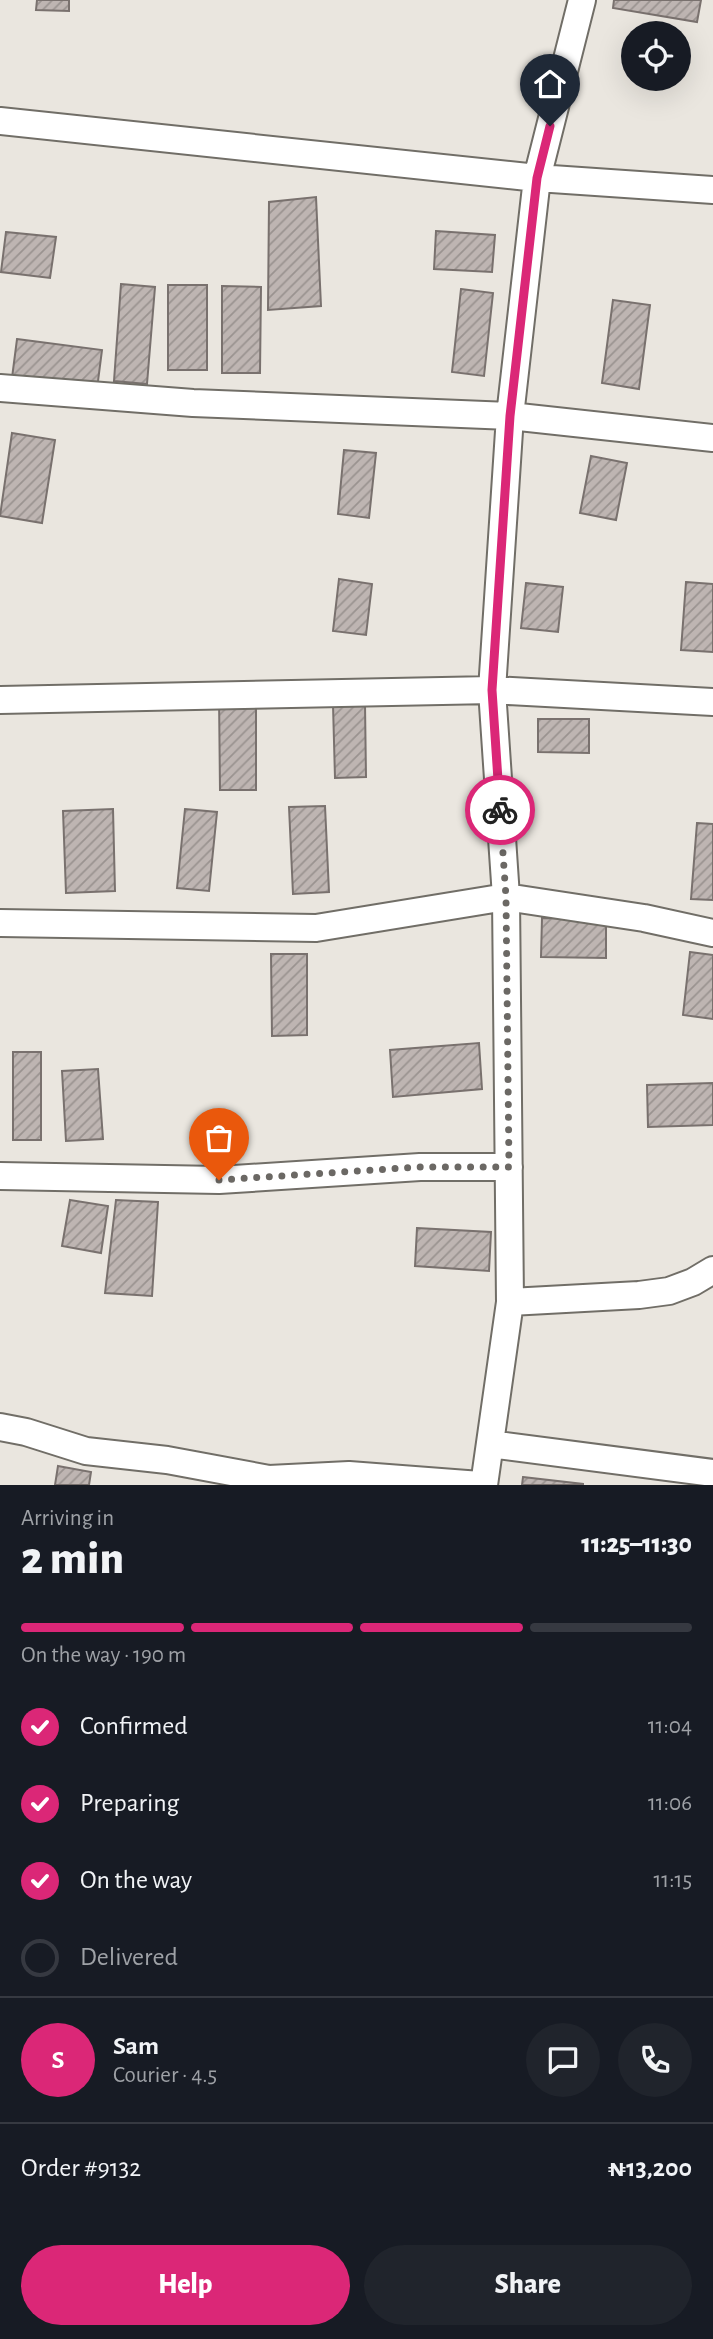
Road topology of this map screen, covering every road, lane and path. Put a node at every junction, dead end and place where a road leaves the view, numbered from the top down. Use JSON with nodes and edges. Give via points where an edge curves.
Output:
{"nodes":[{"id":1,"x":582,"y":0,"type":"edge"},
{"id":2,"x":0,"y":121,"type":"edge"},
{"id":3,"x":537,"y":178,"type":"junction"},
{"id":4,"x":713,"y":190,"type":"edge"},
{"id":5,"x":0,"y":388,"type":"edge"},
{"id":6,"x":510,"y":416,"type":"junction"},
{"id":7,"x":713,"y":438,"type":"edge"},
{"id":8,"x":492,"y":690,"type":"junction"},
{"id":9,"x":0,"y":700,"type":"edge"},
{"id":10,"x":713,"y":702,"type":"edge"},
{"id":11,"x":506,"y":897,"type":"junction"},
{"id":12,"x":0,"y":923,"type":"edge"},
{"id":13,"x":713,"y":933,"type":"edge"},
{"id":14,"x":509,"y":1167,"type":"junction"},
{"id":15,"x":0,"y":1175,"type":"edge"},
{"id":16,"x":713,"y":1270,"type":"edge"},
{"id":17,"x":510,"y":1302,"type":"junction"},
{"id":18,"x":0,"y":1427,"type":"edge"},
{"id":19,"x":490,"y":1444,"type":"junction"},
{"id":20,"x":713,"y":1473,"type":"edge"},
{"id":21,"x":482,"y":1485,"type":"edge"}],
"edges":[{"from":1,"to":3,"type":"street"},
{"from":2,"to":3,"type":"street"},
{"from":3,"to":4,"type":"street"},
{"from":3,"to":6,"type":"street"},
{"from":5,"to":6,"type":"street","via":[[193,403]]},
{"from":6,"to":7,"type":"street"},
{"from":6,"to":8,"type":"street"},
{"from":8,"to":9,"type":"street"},
{"from":8,"to":10,"type":"street"},
{"from":8,"to":11,"type":"street"},
{"from":11,"to":12,"type":"street","via":[[316,928]]},
{"from":11,"to":13,"type":"street"},
{"from":11,"to":14,"type":"street"},
{"from":14,"to":15,"type":"street","via":[[420,1167],[219,1180]]},
{"from":14,"to":17,"type":"street"},
{"from":16,"to":17,"type":"street","via":[[669,1292]]},
{"from":17,"to":19,"type":"street"},
{"from":18,"to":21,"type":"street","via":[[86,1451],[268,1479],[349,1475]]},
{"from":19,"to":20,"type":"street"},
{"from":19,"to":21,"type":"street"}]}
